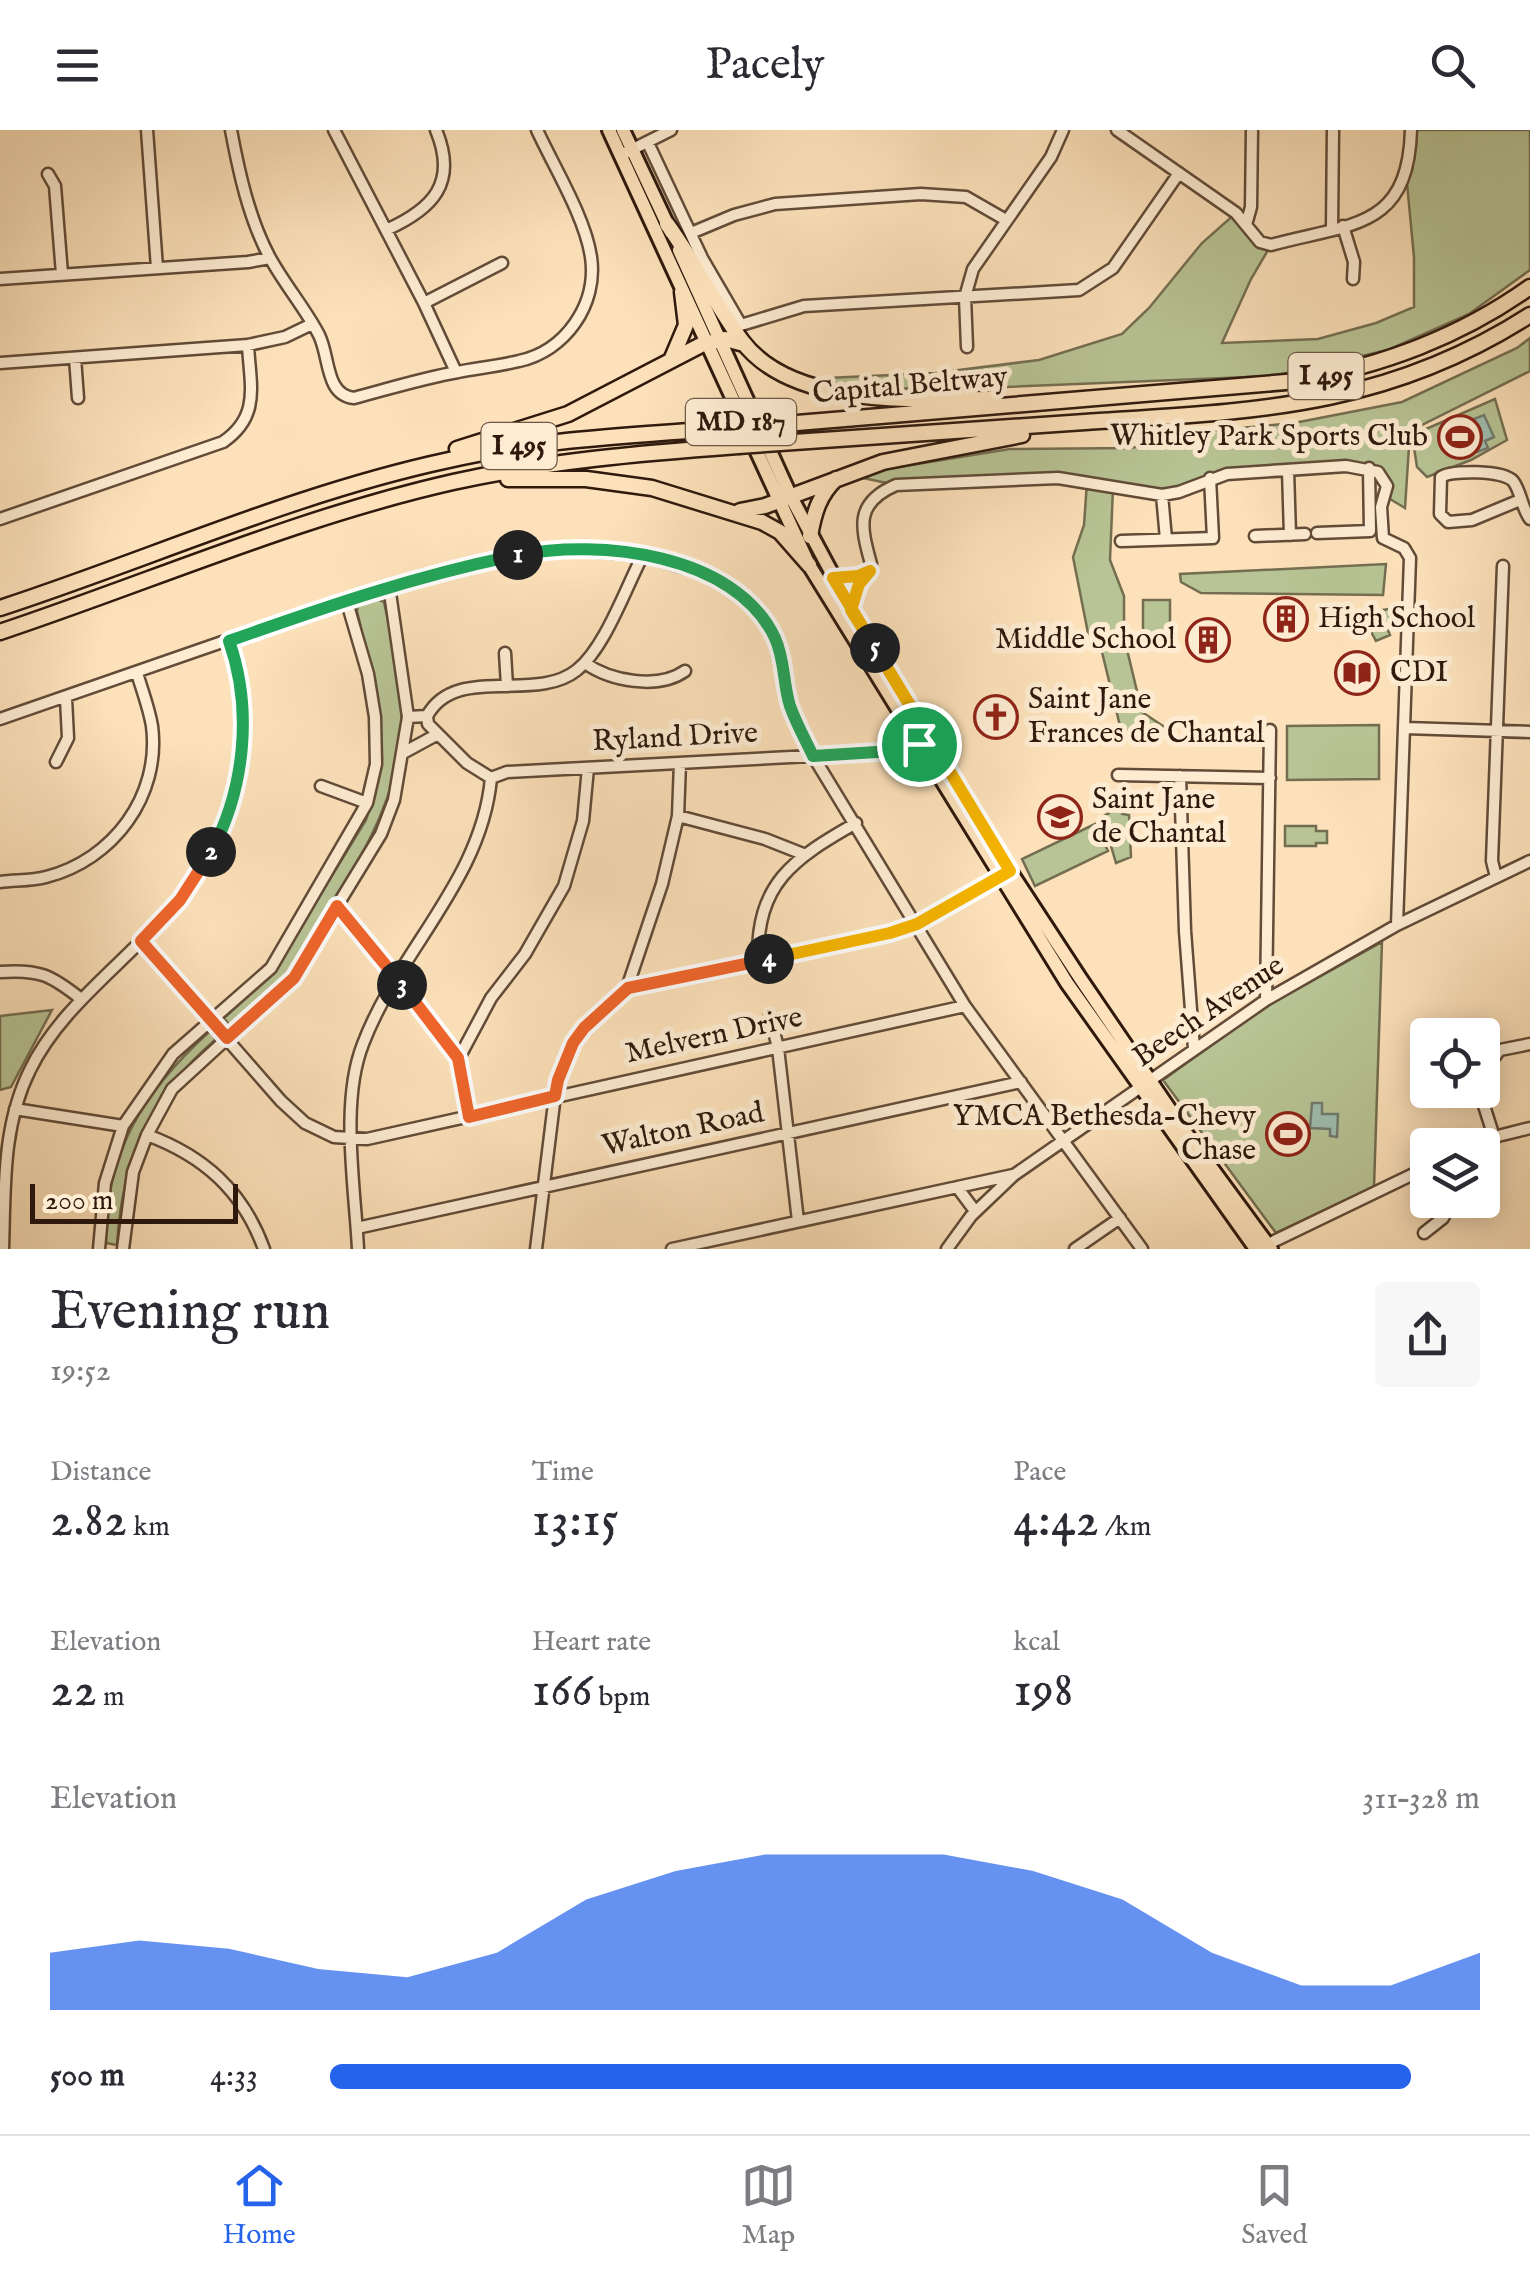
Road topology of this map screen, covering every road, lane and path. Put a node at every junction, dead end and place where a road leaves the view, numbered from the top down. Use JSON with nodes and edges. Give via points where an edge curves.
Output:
{"nodes":[{"id":1,"x":147,"y":130,"type":"edge"},
{"id":2,"x":231,"y":130,"type":"edge"},
{"id":3,"x":334,"y":130,"type":"edge"},
{"id":4,"x":436,"y":130,"type":"edge"},
{"id":5,"x":536,"y":130,"type":"edge"},
{"id":6,"x":609,"y":130,"type":"edge"},
{"id":7,"x":623,"y":130,"type":"edge"},
{"id":8,"x":670,"y":130,"type":"edge"},
{"id":9,"x":1063,"y":130,"type":"edge"},
{"id":10,"x":1252,"y":130,"type":"edge"},
{"id":11,"x":1333,"y":130,"type":"edge"},
{"id":12,"x":1411,"y":130,"type":"edge"},
{"id":13,"x":1121,"y":131,"type":"edge"},
{"id":14,"x":1136,"y":135,"type":"edge"},
{"id":15,"x":648,"y":143,"type":"junction"},
{"id":16,"x":627,"y":152,"type":"junction"},
{"id":17,"x":48,"y":174,"type":"dead end"},
{"id":18,"x":1179,"y":174,"type":"junction"},
{"id":19,"x":1006,"y":220,"type":"junction"},
{"id":20,"x":667,"y":224,"type":"junction"},
{"id":21,"x":1246,"y":225,"type":"junction"},
{"id":22,"x":1337,"y":227,"type":"junction"},
{"id":23,"x":386,"y":230,"type":"junction"},
{"id":24,"x":691,"y":233,"type":"junction"},
{"id":25,"x":270,"y":258,"type":"junction"},
{"id":26,"x":502,"y":263,"type":"dead end"},
{"id":27,"x":157,"y":268,"type":"junction"},
{"id":28,"x":62,"y":274,"type":"junction"},
{"id":29,"x":0,"y":280,"type":"edge"},
{"id":30,"x":1353,"y":280,"type":"dead end"},
{"id":31,"x":1530,"y":286,"type":"edge"},
{"id":32,"x":682,"y":292,"type":"junction"},
{"id":33,"x":965,"y":297,"type":"junction"},
{"id":34,"x":424,"y":303,"type":"junction"},
{"id":35,"x":1530,"y":314,"type":"edge"},
{"id":36,"x":312,"y":324,"type":"junction"},
{"id":37,"x":712,"y":341,"type":"junction"},
{"id":38,"x":744,"y":344,"type":"junction"},
{"id":39,"x":248,"y":345,"type":"junction"},
{"id":40,"x":967,"y":347,"type":"dead end"},
{"id":41,"x":76,"y":358,"type":"junction"},
{"id":42,"x":671,"y":360,"type":"junction"},
{"id":43,"x":0,"y":363,"type":"edge"},
{"id":44,"x":456,"y":372,"type":"junction"},
{"id":45,"x":78,"y":398,"type":"dead end"},
{"id":46,"x":1102,"y":398,"type":"junction"},
{"id":47,"x":1105,"y":421,"type":"junction"},
{"id":48,"x":1369,"y":468,"type":"junction"},
{"id":49,"x":1288,"y":470,"type":"junction"},
{"id":50,"x":838,"y":477,"type":"junction"},
{"id":51,"x":1210,"y":478,"type":"junction"},
{"id":52,"x":415,"y":492,"type":"junction"},
{"id":53,"x":1162,"y":495,"type":"junction"},
{"id":54,"x":314,"y":497,"type":"junction"},
{"id":55,"x":784,"y":498,"type":"junction"},
{"id":56,"x":1520,"y":500,"type":"junction"},
{"id":57,"x":734,"y":512,"type":"junction"},
{"id":58,"x":1530,"y":519,"type":"edge"},
{"id":59,"x":0,"y":520,"type":"edge"},
{"id":60,"x":1290,"y":535,"type":"junction"},
{"id":61,"x":810,"y":536,"type":"junction"},
{"id":62,"x":1256,"y":536,"type":"dead end"},
{"id":63,"x":1166,"y":540,"type":"junction"},
{"id":64,"x":1121,"y":541,"type":"dead end"},
{"id":65,"x":642,"y":555,"type":"junction"},
{"id":66,"x":809,"y":565,"type":"junction"},
{"id":67,"x":1502,"y":566,"type":"dead end"},
{"id":68,"x":870,"y":571,"type":"junction"},
{"id":69,"x":833,"y":578,"type":"junction"},
{"id":70,"x":388,"y":586,"type":"junction"},
{"id":71,"x":346,"y":599,"type":"junction"},
{"id":72,"x":0,"y":608,"type":"edge"},
{"id":73,"x":851,"y":610,"type":"junction"},
{"id":74,"x":0,"y":632,"type":"edge"},
{"id":75,"x":229,"y":641,"type":"junction"},
{"id":76,"x":505,"y":653,"type":"dead end"},
{"id":77,"x":586,"y":663,"type":"junction"},
{"id":78,"x":685,"y":671,"type":"dead end"},
{"id":79,"x":136,"y":673,"type":"junction"},
{"id":80,"x":506,"y":686,"type":"junction"},
{"id":81,"x":66,"y":698,"type":"junction"},
{"id":82,"x":427,"y":716,"type":"junction"},
{"id":83,"x":408,"y":717,"type":"junction"},
{"id":84,"x":0,"y":719,"type":"edge"},
{"id":85,"x":1405,"y":728,"type":"junction"},
{"id":86,"x":1270,"y":730,"type":"dead end"},
{"id":87,"x":1496,"y":731,"type":"junction"},
{"id":88,"x":1530,"y":732,"type":"edge"},
{"id":89,"x":438,"y":734,"type":"junction"},
{"id":90,"x":924,"y":742,"type":"junction"},
{"id":91,"x":402,"y":754,"type":"junction"},
{"id":92,"x":813,"y":756,"type":"junction"},
{"id":93,"x":56,"y":762,"type":"dead end"},
{"id":94,"x":680,"y":763,"type":"junction"},
{"id":95,"x":588,"y":768,"type":"junction"},
{"id":96,"x":1118,"y":774,"type":"dead end"},
{"id":97,"x":1180,"y":776,"type":"junction"},
{"id":98,"x":491,"y":778,"type":"junction"},
{"id":99,"x":1270,"y":778,"type":"junction"},
{"id":100,"x":321,"y":786,"type":"dead end"},
{"id":101,"x":367,"y":803,"type":"junction"},
{"id":102,"x":678,"y":816,"type":"junction"},
{"id":103,"x":856,"y":823,"type":"junction"},
{"id":104,"x":803,"y":854,"type":"junction"},
{"id":105,"x":1530,"y":862,"type":"edge"},
{"id":106,"x":1005,"y":874,"type":"junction"},
{"id":107,"x":1496,"y":878,"type":"junction"},
{"id":108,"x":0,"y":882,"type":"edge"},
{"id":109,"x":337,"y":906,"type":"junction"},
{"id":110,"x":917,"y":924,"type":"junction"},
{"id":111,"x":1397,"y":925,"type":"junction"},
{"id":112,"x":141,"y":941,"type":"junction"},
{"id":113,"x":758,"y":962,"type":"junction"},
{"id":114,"x":0,"y":972,"type":"edge"},
{"id":115,"x":397,"y":978,"type":"junction"},
{"id":116,"x":628,"y":988,"type":"junction"},
{"id":117,"x":81,"y":999,"type":"junction"},
{"id":118,"x":1266,"y":1000,"type":"junction"},
{"id":119,"x":965,"y":1006,"type":"junction"},
{"id":120,"x":770,"y":1015,"type":"dead end"},
{"id":121,"x":212,"y":1018,"type":"junction"},
{"id":122,"x":227,"y":1038,"type":"junction"},
{"id":123,"x":1530,"y":1044,"type":"edge"},
{"id":124,"x":778,"y":1048,"type":"junction"},
{"id":125,"x":1194,"y":1048,"type":"junction"},
{"id":126,"x":1500,"y":1050,"type":"edge"},
{"id":127,"x":458,"y":1058,"type":"junction"},
{"id":128,"x":1021,"y":1082,"type":"junction"},
{"id":129,"x":1145,"y":1085,"type":"junction"},
{"id":130,"x":555,"y":1096,"type":"junction"},
{"id":131,"x":15,"y":1109,"type":"junction"},
{"id":132,"x":469,"y":1117,"type":"junction"},
{"id":133,"x":123,"y":1126,"type":"junction"},
{"id":134,"x":1530,"y":1128,"type":"edge"},
{"id":135,"x":789,"y":1133,"type":"junction"},
{"id":136,"x":147,"y":1135,"type":"junction"},
{"id":137,"x":1500,"y":1135,"type":"edge"},
{"id":138,"x":353,"y":1139,"type":"junction"},
{"id":139,"x":1065,"y":1142,"type":"junction"},
{"id":140,"x":1014,"y":1175,"type":"junction"},
{"id":141,"x":1410,"y":1176,"type":"edge"},
{"id":142,"x":542,"y":1187,"type":"junction"},
{"id":143,"x":957,"y":1187,"type":"junction"},
{"id":144,"x":975,"y":1211,"type":"junction"},
{"id":145,"x":1120,"y":1218,"type":"junction"},
{"id":146,"x":1443,"y":1218,"type":"edge"},
{"id":147,"x":798,"y":1222,"type":"junction"},
{"id":148,"x":357,"y":1228,"type":"junction"},
{"id":149,"x":1424,"y":1233,"type":"dead end"},
{"id":150,"x":1263,"y":1248,"type":"edge"},
{"id":151,"x":3,"y":1249,"type":"edge"},
{"id":152,"x":99,"y":1249,"type":"edge"},
{"id":153,"x":123,"y":1249,"type":"edge"},
{"id":154,"x":264,"y":1249,"type":"edge"},
{"id":155,"x":358,"y":1249,"type":"edge"},
{"id":156,"x":536,"y":1249,"type":"edge"},
{"id":157,"x":672,"y":1249,"type":"edge"},
{"id":158,"x":948,"y":1249,"type":"edge"},
{"id":159,"x":1075,"y":1249,"type":"edge"},
{"id":160,"x":1142,"y":1249,"type":"edge"}],
"edges":[{"from":1,"to":27,"type":"street"},
{"from":2,"to":25,"type":"street"},
{"from":3,"to":23,"type":"street"},
{"from":4,"to":23,"type":"street","via":[[444,148],[442,183],[424,209]]},
{"from":5,"to":44,"type":"street","via":[[588,244],[589,295],[572,328],[542,353]]},
{"from":6,"to":16,"type":"main road","number":"MD 187"},
{"from":7,"to":16,"type":"main road","number":"MD 187"},
{"from":8,"to":15,"type":"street"},
{"from":9,"to":19,"type":"street"},
{"from":10,"to":21,"type":"street"},
{"from":11,"to":22,"type":"street"},
{"from":12,"to":22,"type":"street","via":[[1410,162],[1396,196],[1363,221]]},
{"from":13,"to":14,"type":"street"},
{"from":14,"to":18,"type":"street"},
{"from":15,"to":16,"type":"street"},
{"from":15,"to":24,"type":"street"},
{"from":16,"to":20,"type":"main road","number":"MD 187"},
{"from":16,"to":32,"type":"main road","number":"MD 187"},
{"from":17,"to":28,"type":"street","via":[[55,186]]},
{"from":18,"to":21,"type":"street"},
{"from":18,"to":33,"type":"street","via":[[1113,268],[1095,283],[1062,293]]},
{"from":19,"to":24,"type":"street","via":[[966,197],[921,194],[775,204]]},
{"from":19,"to":33,"type":"street","via":[[973,269]]},
{"from":20,"to":37,"type":"main road","number":"MD 187"},
{"from":20,"to":38,"type":"highway"},
{"from":21,"to":22,"type":"street","via":[[1271,245]]},
{"from":22,"to":30,"type":"street","via":[[1354,262]]},
{"from":23,"to":34,"type":"street"},
{"from":24,"to":33,"type":"street","via":[[741,325],[804,306]]},
{"from":25,"to":27,"type":"street"},
{"from":25,"to":36,"type":"street"},
{"from":26,"to":34,"type":"street"},
{"from":27,"to":28,"type":"street"},
{"from":28,"to":29,"type":"street"},
{"from":31,"to":46,"type":"highway","name":"Capital Beltway","number":"I 495","via":[[1447,336],[1362,368],[1298,381]]},
{"from":32,"to":37,"type":"main road","number":"MD 187"},
{"from":32,"to":42,"type":"highway","via":[[684,334]]},
{"from":33,"to":40,"type":"street"},
{"from":34,"to":44,"type":"street"},
{"from":35,"to":47,"type":"highway","name":"Capital Beltway","number":"I 495","via":[[1455,357],[1367,390],[1284,406]]},
{"from":36,"to":39,"type":"street"},
{"from":36,"to":44,"type":"street","via":[[342,397]]},
{"from":37,"to":38,"type":"highway"},
{"from":37,"to":42,"type":"highway"},
{"from":37,"to":55,"type":"main road","number":"MD 187"},
{"from":38,"to":46,"type":"highway","via":[[790,379],[829,392]]},
{"from":39,"to":41,"type":"street"},
{"from":39,"to":59,"type":"street","via":[[251,406],[240,430],[223,442]]},
{"from":41,"to":43,"type":"street"},
{"from":41,"to":45,"type":"street"},
{"from":42,"to":54,"type":"highway","via":[[540,425]]},
{"from":46,"to":54,"type":"highway","name":"Capital Beltway","number":"I 495","bridge":true,"via":[[591,438],[492,451]]},
{"from":47,"to":50,"type":"highway","via":[[947,447]]},
{"from":47,"to":52,"type":"highway","name":"Capital Beltway","number":"I 495","bridge":true,"via":[[545,465]]},
{"from":48,"to":49,"type":"street"},
{"from":48,"to":60,"type":"street","via":[[1370,531]]},
{"from":48,"to":85,"type":"street","via":[[1387,486],[1384,538],[1410,558]]},
{"from":49,"to":51,"type":"street"},
{"from":49,"to":60,"type":"street"},
{"from":50,"to":55,"type":"highway"},
{"from":50,"to":61,"type":"highway","via":[[816,506]]},
{"from":51,"to":53,"type":"street"},
{"from":51,"to":63,"type":"street","via":[[1214,538]]},
{"from":52,"to":57,"type":"highway","via":[[507,479],[586,479],[652,488]]},
{"from":52,"to":74,"type":"highway","name":"Capital Beltway","number":"I 495"},
{"from":53,"to":63,"type":"street"},
{"from":53,"to":68,"type":"street","via":[[1058,478],[896,485],[866,509],[862,530]]},
{"from":54,"to":72,"type":"highway","name":"Capital Beltway","number":"I 495"},
{"from":55,"to":57,"type":"highway"},
{"from":55,"to":61,"type":"main road","number":"MD 187"},
{"from":55,"to":66,"type":"main road","number":"MD 187"},
{"from":56,"to":56,"type":"street","via":[[1513,481],[1495,474],[1446,473],[1440,480],[1440,514],[1448,522],[1472,520]]},
{"from":56,"to":58,"type":"street"},
{"from":57,"to":66,"type":"highway","via":[[778,530]]},
{"from":60,"to":62,"type":"street"},
{"from":61,"to":69,"type":"main road","number":"MD 187"},
{"from":63,"to":64,"type":"street"},
{"from":65,"to":70,"type":"street","via":[[560,549]]},
{"from":65,"to":77,"type":"street"},
{"from":65,"to":92,"type":"street","via":[[708,575],[759,614],[774,637],[789,703]]},
{"from":66,"to":90,"type":"main road","number":"MD 187"},
{"from":67,"to":87,"type":"street"},
{"from":68,"to":69,"type":"street"},
{"from":68,"to":73,"type":"street"},
{"from":69,"to":73,"type":"main road","number":"MD 187"},
{"from":70,"to":71,"type":"street"},
{"from":70,"to":83,"type":"street"},
{"from":71,"to":75,"type":"street"},
{"from":71,"to":101,"type":"street","via":[[374,717],[376,764]]},
{"from":73,"to":90,"type":"main road","number":"MD 187"},
{"from":75,"to":79,"type":"street"},
{"from":75,"to":112,"type":"street","via":[[243,722],[234,795],[200,871]]},
{"from":76,"to":80,"type":"street"},
{"from":77,"to":78,"type":"street","via":[[623,680]]},
{"from":77,"to":80,"type":"street","via":[[551,683]]},
{"from":79,"to":81,"type":"street"},
{"from":79,"to":108,"type":"street","via":[[152,726],[152,753],[134,814],[100,852],[76,866],[44,878]]},
{"from":80,"to":82,"type":"street","via":[[454,692]]},
{"from":81,"to":84,"type":"street"},
{"from":81,"to":93,"type":"street","via":[[68,738]]},
{"from":82,"to":83,"type":"street"},
{"from":82,"to":89,"type":"street"},
{"from":83,"to":91,"type":"street"},
{"from":85,"to":87,"type":"street"},
{"from":85,"to":111,"type":"street"},
{"from":86,"to":99,"type":"street"},
{"from":87,"to":88,"type":"street"},
{"from":87,"to":107,"type":"street"},
{"from":89,"to":91,"type":"street"},
{"from":89,"to":98,"type":"street"},
{"from":90,"to":92,"type":"street","name":"Ryland Drive","via":[[909,750]]},
{"from":90,"to":106,"type":"main road","number":"MD 187"},
{"from":91,"to":109,"type":"street","via":[[381,834]]},
{"from":92,"to":94,"type":"street","name":"Ryland Drive"},
{"from":92,"to":103,"type":"street"},
{"from":94,"to":95,"type":"street","name":"Ryland Drive"},
{"from":94,"to":102,"type":"street"},
{"from":95,"to":98,"type":"street","name":"Ryland Drive"},
{"from":95,"to":127,"type":"street","via":[[584,821],[564,886]]},
{"from":96,"to":97,"type":"street"},
{"from":97,"to":99,"type":"street"},
{"from":97,"to":125,"type":"street"},
{"from":98,"to":115,"type":"street","via":[[472,854]]},
{"from":99,"to":118,"type":"street"},
{"from":100,"to":101,"type":"street"},
{"from":101,"to":121,"type":"street","via":[[271,968]]},
{"from":102,"to":104,"type":"street"},
{"from":102,"to":116,"type":"street"},
{"from":103,"to":104,"type":"street"},
{"from":103,"to":110,"type":"street"},
{"from":104,"to":113,"type":"street","via":[[763,906]]},
{"from":105,"to":107,"type":"street","name":"Beech Avenue"},
{"from":106,"to":110,"type":"street"},
{"from":106,"to":129,"type":"main road","number":"MD 187"},
{"from":107,"to":111,"type":"street","name":"Beech Avenue"},
{"from":109,"to":115,"type":"street"},
{"from":109,"to":122,"type":"street","via":[[294,978]]},
{"from":110,"to":113,"type":"street"},
{"from":110,"to":119,"type":"street"},
{"from":111,"to":118,"type":"street","name":"Beech Avenue"},
{"from":112,"to":117,"type":"street"},
{"from":112,"to":121,"type":"street","name":"Melvern Drive"},
{"from":113,"to":116,"type":"street"},
{"from":114,"to":117,"type":"street","via":[[36,971]]},
{"from":115,"to":127,"type":"street"},
{"from":115,"to":138,"type":"street","via":[[356,1067]]},
{"from":116,"to":130,"type":"street","via":[[573,1043]]},
{"from":117,"to":131,"type":"street","via":[[42,1047]]},
{"from":118,"to":125,"type":"street","name":"Beech Avenue"},
{"from":119,"to":124,"type":"street","name":"Melvern Drive"},
{"from":119,"to":128,"type":"street"},
{"from":120,"to":124,"type":"street"},
{"from":121,"to":122,"type":"street","name":"Melvern Drive"},
{"from":121,"to":133,"type":"street","via":[[173,1054]]},
{"from":122,"to":136,"type":"street","via":[[172,1089]]},
{"from":122,"to":138,"type":"street","name":"Melvern Drive","via":[[305,1122],[334,1138]]},
{"from":123,"to":126,"type":"street"},
{"from":124,"to":130,"type":"street","name":"Melvern Drive"},
{"from":124,"to":135,"type":"street"},
{"from":125,"to":129,"type":"street","name":"Beech Avenue"},
{"from":127,"to":132,"type":"street"},
{"from":128,"to":135,"type":"street","name":"Walton Road"},
{"from":128,"to":139,"type":"street"},
{"from":129,"to":139,"type":"street","name":"Beech Avenue"},
{"from":129,"to":150,"type":"main road","number":"MD 187"},
{"from":130,"to":132,"type":"street","name":"Melvern Drive"},
{"from":130,"to":142,"type":"street"},
{"from":131,"to":133,"type":"street"},
{"from":131,"to":151,"type":"street","via":[[6,1153]]},
{"from":132,"to":138,"type":"street","name":"Melvern Drive"},
{"from":133,"to":152,"type":"street","via":[[104,1183]]},
{"from":134,"to":137,"type":"street"},
{"from":135,"to":142,"type":"street","name":"Walton Road"},
{"from":135,"to":147,"type":"street"},
{"from":136,"to":153,"type":"street","via":[[132,1172]]},
{"from":136,"to":154,"type":"street","via":[[185,1151],[226,1182]]},
{"from":138,"to":148,"type":"street"},
{"from":139,"to":140,"type":"street","name":"Beech Avenue"},
{"from":139,"to":145,"type":"street"},
{"from":140,"to":143,"type":"street"},
{"from":140,"to":144,"type":"street","name":"Beech Avenue"},
{"from":141,"to":150,"type":"street"},
{"from":142,"to":148,"type":"street","name":"Walton Road"},
{"from":142,"to":156,"type":"street"},
{"from":143,"to":144,"type":"street"},
{"from":143,"to":147,"type":"street"},
{"from":144,"to":158,"type":"street","name":"Beech Avenue"},
{"from":145,"to":159,"type":"street"},
{"from":145,"to":160,"type":"street"},
{"from":146,"to":149,"type":"street"},
{"from":147,"to":157,"type":"street"},
{"from":148,"to":155,"type":"street"}]}
